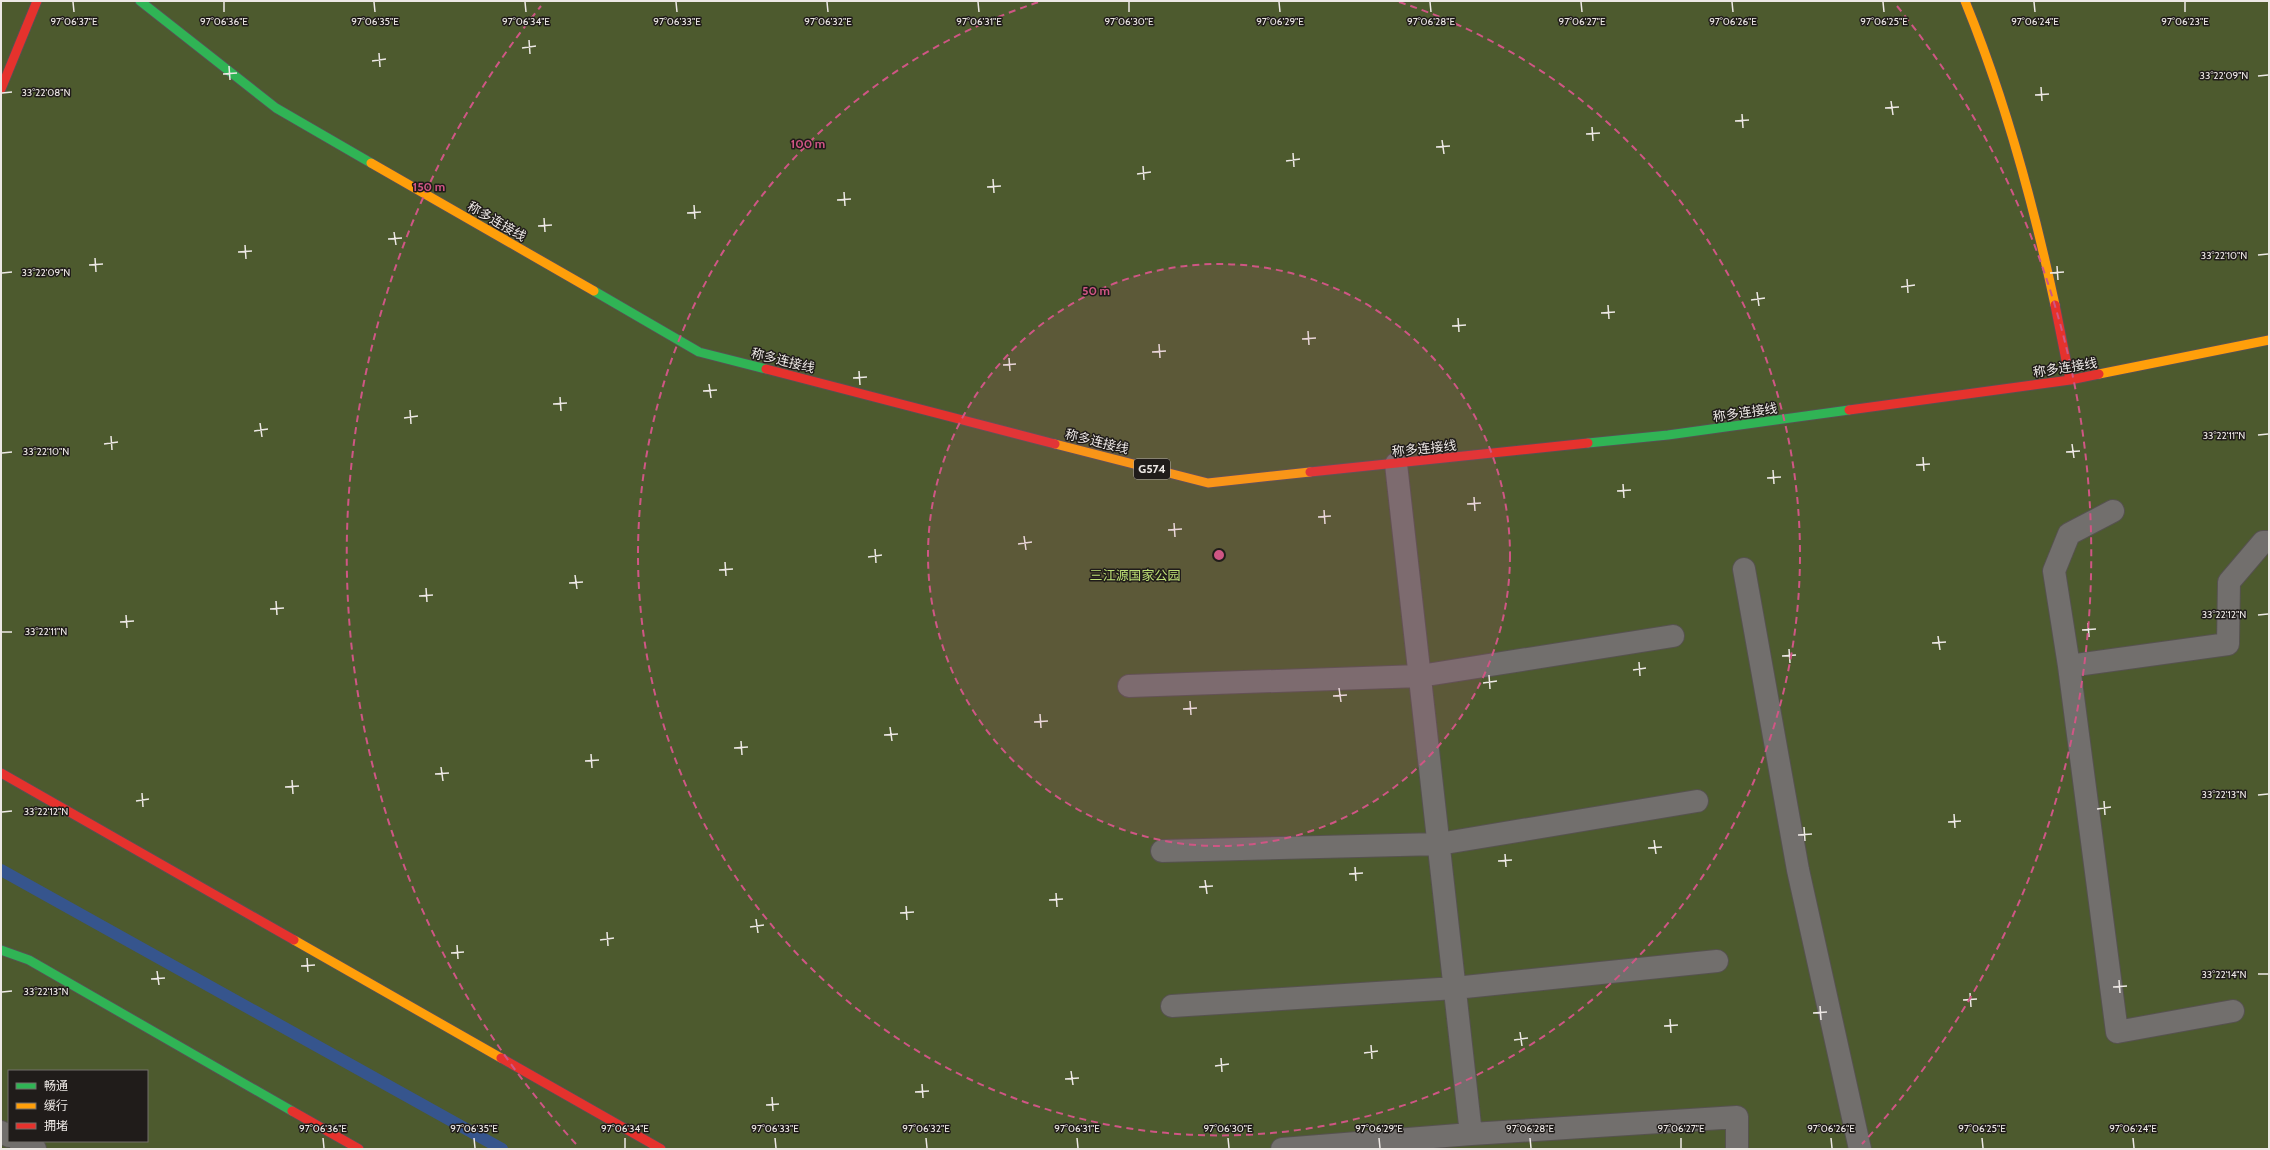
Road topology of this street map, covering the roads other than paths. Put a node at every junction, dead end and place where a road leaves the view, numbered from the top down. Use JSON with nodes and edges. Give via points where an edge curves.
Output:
{"nodes":[{"id":1,"x":37,"y":1,"type":"edge"},
{"id":2,"x":140,"y":1,"type":"edge"},
{"id":3,"x":1965,"y":1,"type":"edge"},
{"id":4,"x":1,"y":89,"type":"edge"},
{"id":5,"x":2269,"y":340,"type":"edge"},
{"id":6,"x":2070,"y":380,"type":"junction"},
{"id":7,"x":1396,"y":464,"type":"junction"},
{"id":8,"x":2113,"y":511,"type":"dead end"},
{"id":9,"x":2269,"y":542,"type":"edge"},
{"id":10,"x":1744,"y":569,"type":"dead end"},
{"id":11,"x":1673,"y":636,"type":"dead end"},
{"id":12,"x":2069,"y":666,"type":"junction"},
{"id":13,"x":1420,"y":676,"type":"junction"},
{"id":14,"x":1129,"y":686,"type":"dead end"},
{"id":15,"x":1,"y":773,"type":"edge"},
{"id":16,"x":1697,"y":801,"type":"dead end"},
{"id":17,"x":1439,"y":844,"type":"junction"},
{"id":18,"x":1162,"y":851,"type":"dead end"},
{"id":19,"x":1,"y":950,"type":"edge"},
{"id":20,"x":1717,"y":960,"type":"dead end"},
{"id":21,"x":1454,"y":988,"type":"junction"},
{"id":22,"x":1172,"y":1006,"type":"dead end"},
{"id":23,"x":2233,"y":1010,"type":"dead end"},
{"id":24,"x":1471,"y":1134,"type":"junction"},
{"id":25,"x":21,"y":1142,"type":"edge"},
{"id":26,"x":35,"y":1149,"type":"edge"},
{"id":27,"x":359,"y":1149,"type":"edge"},
{"id":28,"x":661,"y":1149,"type":"edge"},
{"id":29,"x":1282,"y":1149,"type":"edge"},
{"id":30,"x":1737,"y":1149,"type":"edge"},
{"id":31,"x":1860,"y":1149,"type":"edge"}],
"edges":[{"from":1,"to":4,"type":"main road"},
{"from":2,"to":7,"type":"main road","name":"称多连接线","number":"G574","via":[[276,108],[699,352],[1208,483]]},
{"from":3,"to":6,"type":"main road","via":[[1986,55],[2038,225]]},
{"from":5,"to":6,"type":"main road","name":"称多连接线","number":"G574"},
{"from":6,"to":7,"type":"main road","name":"称多连接线","number":"G574","via":[[1668,435]]},
{"from":7,"to":13,"type":"street"},
{"from":8,"to":12,"type":"street","via":[[2069,534],[2054,570]]},
{"from":9,"to":12,"type":"street","via":[[2263,542],[2229,582],[2228,644]]},
{"from":10,"to":31,"type":"street","via":[[1798,870]]},
{"from":11,"to":13,"type":"street"},
{"from":12,"to":23,"type":"street","via":[[2117,1032]]},
{"from":13,"to":14,"type":"street"},
{"from":13,"to":17,"type":"street"},
{"from":15,"to":28,"type":"main road"},
{"from":16,"to":17,"type":"street"},
{"from":17,"to":18,"type":"street"},
{"from":17,"to":21,"type":"street"},
{"from":19,"to":27,"type":"main road","via":[[29,960]]},
{"from":20,"to":21,"type":"street"},
{"from":21,"to":22,"type":"street"},
{"from":21,"to":24,"type":"street"},
{"from":24,"to":29,"type":"street"},
{"from":24,"to":30,"type":"street","via":[[1737,1117]]},
{"from":25,"to":26,"type":"street"}]}
